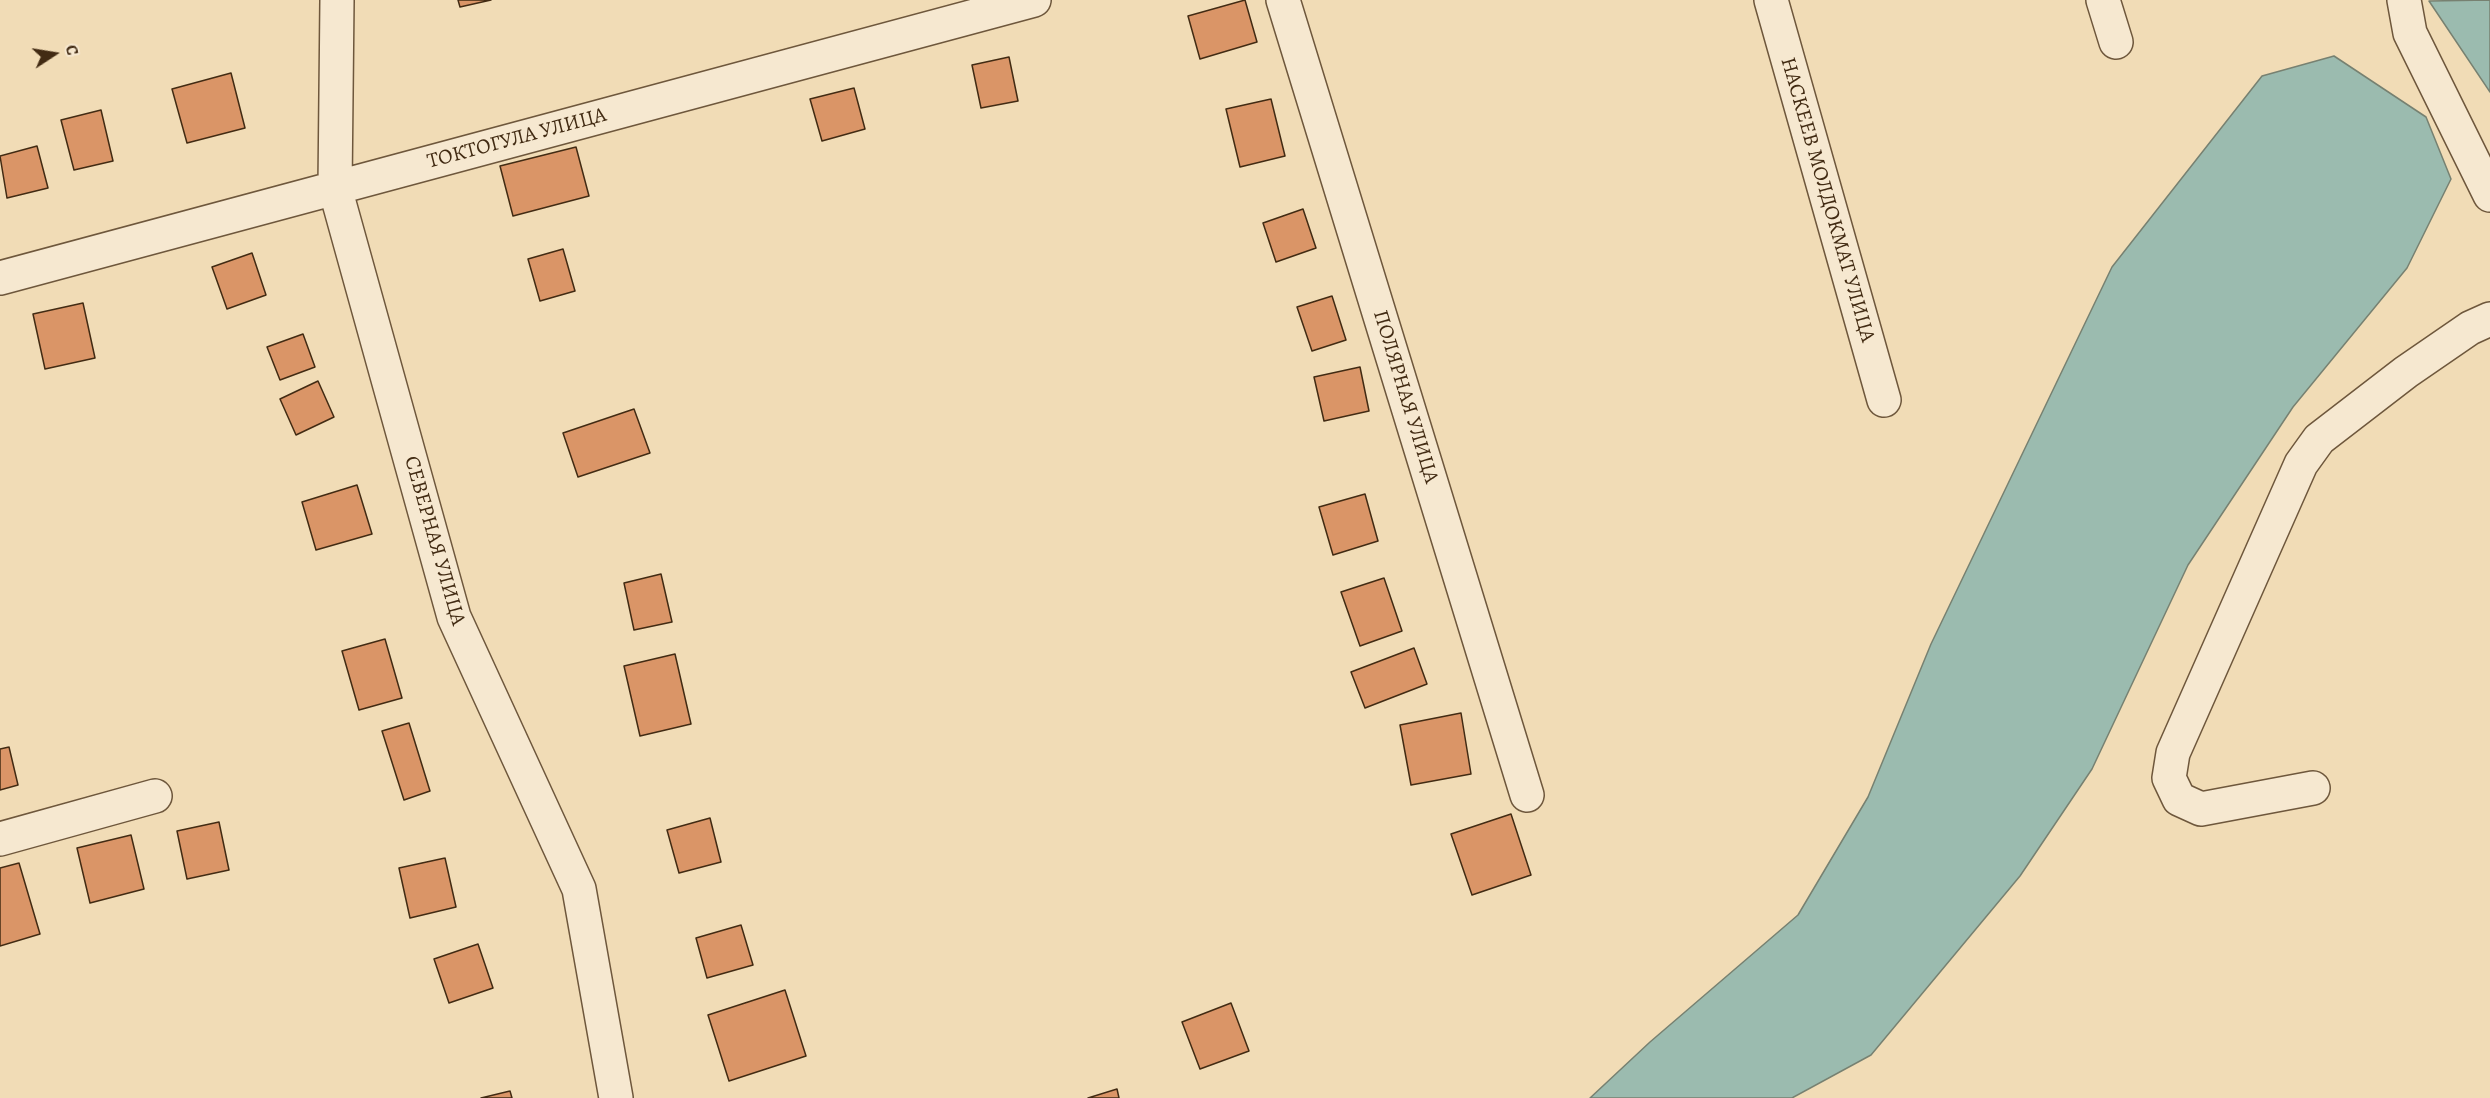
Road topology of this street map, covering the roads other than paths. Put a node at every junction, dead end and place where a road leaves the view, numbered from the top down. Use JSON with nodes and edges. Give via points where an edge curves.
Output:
{"nodes":[{"id":1,"x":337,"y":0,"type":"edge"},
{"id":2,"x":1034,"y":0,"type":"edge"},
{"id":3,"x":1283,"y":0,"type":"edge"},
{"id":4,"x":1771,"y":0,"type":"edge"},
{"id":5,"x":2103,"y":0,"type":"edge"},
{"id":6,"x":2404,"y":0,"type":"edge"},
{"id":7,"x":2116,"y":42,"type":"dead end"},
{"id":8,"x":334,"y":188,"type":"junction"},
{"id":9,"x":2490,"y":195,"type":"edge"},
{"id":10,"x":0,"y":278,"type":"edge"},
{"id":11,"x":2490,"y":319,"type":"edge"},
{"id":12,"x":1884,"y":400,"type":"dead end"},
{"id":13,"x":2313,"y":788,"type":"dead end"},
{"id":14,"x":1527,"y":795,"type":"dead end"},
{"id":15,"x":155,"y":796,"type":"dead end"},
{"id":16,"x":0,"y":838,"type":"edge"},
{"id":17,"x":616,"y":1098,"type":"edge"}],
"edges":[{"from":1,"to":8,"type":"street","name":"СЕВЕРНАЯ УЛИЦА"},
{"from":2,"to":8,"type":"street","name":"ТОКТОГУЛА УЛИЦА"},
{"from":3,"to":14,"type":"street","name":"ПОЛЯРНАЯ УЛИЦА"},
{"from":4,"to":12,"type":"street","name":"НАСКЕЕВ МОЛДОКМАТ УЛИЦА"},
{"from":5,"to":7,"type":"street"},
{"from":6,"to":9,"type":"street","via":[[2410,33]]},
{"from":8,"to":10,"type":"street","name":"ТОКТОГУЛА УЛИЦА"},
{"from":8,"to":17,"type":"street","name":"СЕВЕРНАЯ УЛИЦА","via":[[454,617],[579,889]]},
{"from":11,"to":13,"type":"street","via":[[2470,328],[2406,372],[2319,439],[2301,464],[2173,753],[2169,778],[2179,799],[2201,809]]},
{"from":15,"to":16,"type":"street"}]}
